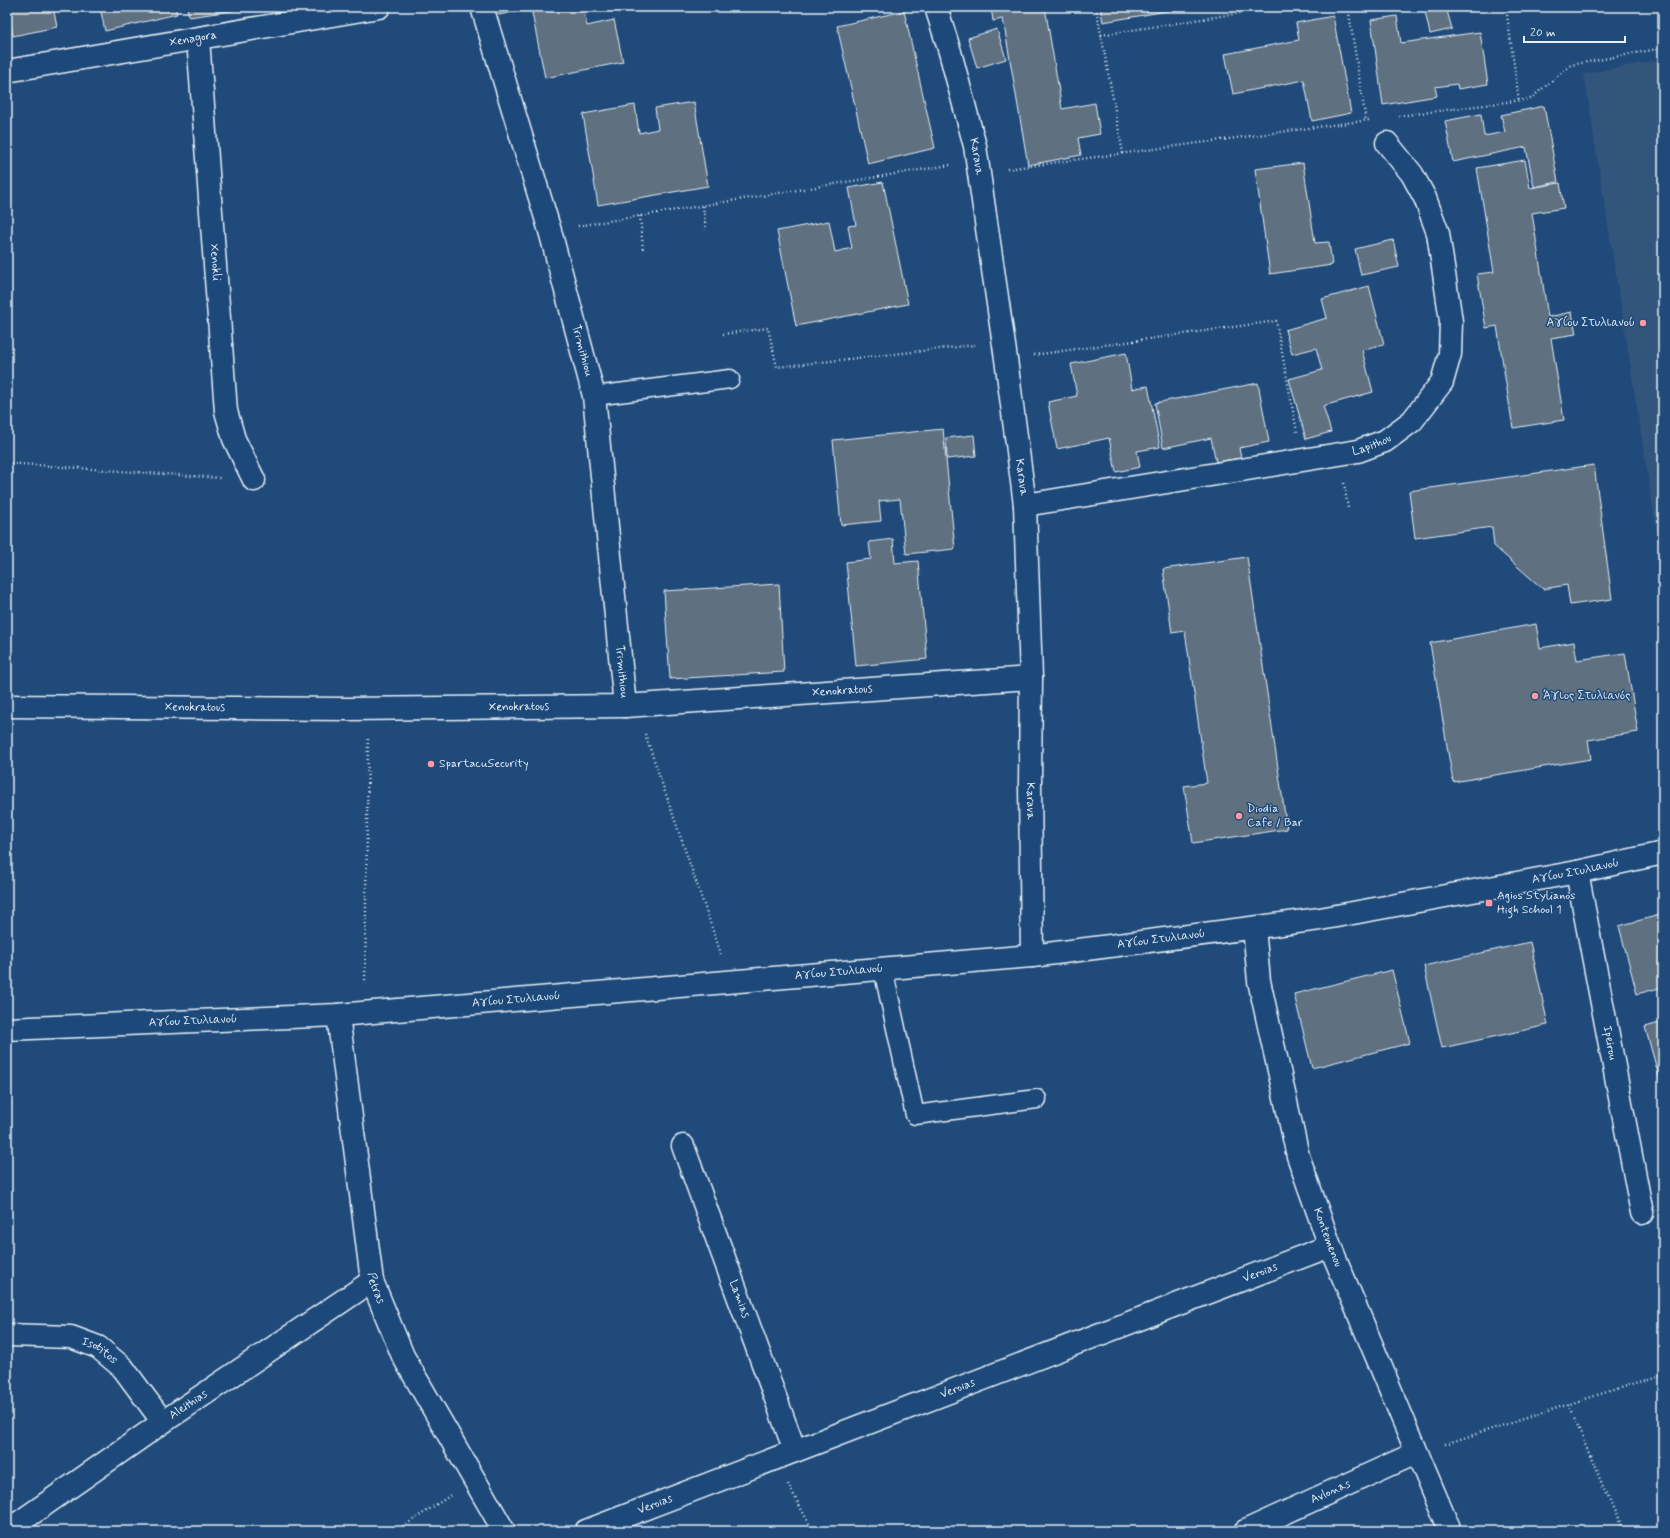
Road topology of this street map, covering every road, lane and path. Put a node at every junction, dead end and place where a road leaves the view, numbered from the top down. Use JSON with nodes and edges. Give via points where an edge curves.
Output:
{"nodes":[{"id":1,"x":379,"y":7,"type":"edge"},
{"id":2,"x":482,"y":7,"type":"edge"},
{"id":3,"x":936,"y":7,"type":"edge"},
{"id":4,"x":1096,"y":7,"type":"edge"},
{"id":5,"x":1278,"y":7,"type":"edge"},
{"id":6,"x":1348,"y":7,"type":"edge"},
{"id":7,"x":1506,"y":7,"type":"edge"},
{"id":8,"x":1100,"y":35,"type":"junction"},
{"id":9,"x":198,"y":39,"type":"junction"},
{"id":10,"x":1663,"y":48,"type":"edge"},
{"id":11,"x":7,"y":71,"type":"edge"},
{"id":12,"x":1519,"y":101,"type":"junction"},
{"id":13,"x":1396,"y":117,"type":"dead end"},
{"id":14,"x":1373,"y":120,"type":"dead end"},
{"id":15,"x":1365,"y":121,"type":"junction"},
{"id":16,"x":1387,"y":143,"type":"joint"},
{"id":17,"x":1123,"y":153,"type":"junction"},
{"id":18,"x":978,"y":167,"type":"junction"},
{"id":19,"x":703,"y":206,"type":"junction"},
{"id":20,"x":640,"y":216,"type":"junction"},
{"id":21,"x":706,"y":230,"type":"dead end"},
{"id":22,"x":550,"y":231,"type":"junction"},
{"id":23,"x":643,"y":250,"type":"dead end"},
{"id":24,"x":723,"y":334,"type":"dead end"},
{"id":25,"x":1004,"y":350,"type":"junction"},
{"id":26,"x":730,"y":379,"type":"dead end"},
{"id":27,"x":594,"y":396,"type":"junction"},
{"id":28,"x":1302,"y":460,"type":"junction"},
{"id":29,"x":7,"y":463,"type":"edge"},
{"id":30,"x":254,"y":480,"type":"joint"},
{"id":31,"x":1025,"y":506,"type":"junction"},
{"id":32,"x":1031,"y":678,"type":"junction"},
{"id":33,"x":630,"y":705,"type":"junction"},
{"id":34,"x":7,"y":706,"type":"edge"},
{"id":35,"x":368,"y":709,"type":"junction"},
{"id":36,"x":1663,"y":853,"type":"edge"},
{"id":37,"x":1578,"y":872,"type":"junction"},
{"id":38,"x":1254,"y":928,"type":"junction"},
{"id":39,"x":1032,"y":956,"type":"junction"},
{"id":40,"x":883,"y":969,"type":"junction"},
{"id":41,"x":730,"y":982,"type":"junction"},
{"id":42,"x":364,"y":1013,"type":"junction"},
{"id":43,"x":338,"y":1015,"type":"junction"},
{"id":44,"x":7,"y":1029,"type":"edge"},
{"id":45,"x":1037,"y":1099,"type":"dead end"},
{"id":46,"x":683,"y":1146,"type":"dead end"},
{"id":47,"x":1642,"y":1213,"type":"dead end"},
{"id":48,"x":1330,"y":1246,"type":"junction"},
{"id":49,"x":372,"y":1281,"type":"junction"},
{"id":50,"x":7,"y":1335,"type":"edge"},
{"id":51,"x":1663,"y":1374,"type":"edge"},
{"id":52,"x":1568,"y":1404,"type":"junction"},
{"id":53,"x":163,"y":1422,"type":"junction"},
{"id":54,"x":1416,"y":1453,"type":"junction"},
{"id":55,"x":785,"y":1455,"type":"junction"},
{"id":56,"x":474,"y":1480,"type":"junction"},
{"id":57,"x":1663,"y":1526,"type":"edge"},
{"id":58,"x":7,"y":1531,"type":"edge"},
{"id":59,"x":396,"y":1531,"type":"edge"},
{"id":60,"x":504,"y":1531,"type":"edge"},
{"id":61,"x":586,"y":1531,"type":"edge"},
{"id":62,"x":813,"y":1531,"type":"edge"},
{"id":63,"x":1244,"y":1531,"type":"edge"},
{"id":64,"x":1450,"y":1531,"type":"edge"},
{"id":65,"x":1622,"y":1531,"type":"edge"},
{"id":66,"x":1655,"y":1531,"type":"edge"}],
"edges":[{"from":1,"to":9,"type":"street","name":"Xenagora"},
{"from":2,"to":22,"type":"street","name":"Trimithiou"},
{"from":3,"to":18,"type":"street","name":"Karava","via":[[975,146]]},
{"from":4,"to":8,"type":"path"},
{"from":5,"to":8,"type":"path"},
{"from":6,"to":15,"type":"path"},
{"from":7,"to":12,"type":"path"},
{"from":8,"to":17,"type":"path"},
{"from":9,"to":11,"type":"street","name":"Xenagora"},
{"from":9,"to":30,"type":"street","name":"Xenokli","via":[[226,411],[234,439]]},
{"from":10,"to":12,"type":"path","via":[[1571,66],[1530,99]]},
{"from":12,"to":13,"type":"path"},
{"from":14,"to":15,"type":"path"},
{"from":15,"to":16,"type":"path"},
{"from":15,"to":17,"type":"path"},
{"from":16,"to":28,"type":"street","name":"Lapithou","via":[[1412,174],[1425,198],[1438,233],[1451,321],[1450,354],[1442,382],[1412,421],[1385,441],[1358,452]]},
{"from":17,"to":18,"type":"path"},
{"from":18,"to":19,"type":"path"},
{"from":18,"to":25,"type":"street","name":"Karava"},
{"from":19,"to":20,"type":"path"},
{"from":19,"to":21,"type":"path"},
{"from":20,"to":22,"type":"path"},
{"from":20,"to":23,"type":"path"},
{"from":22,"to":27,"type":"street","name":"Trimithiou"},
{"from":24,"to":25,"type":"path","via":[[768,328],[777,367]]},
{"from":25,"to":28,"type":"path","via":[[1276,321]]},
{"from":25,"to":31,"type":"street","name":"Karava"},
{"from":26,"to":27,"type":"lane"},
{"from":27,"to":33,"type":"street","name":"Trimithiou"},
{"from":28,"to":31,"type":"street","name":"Lapithou"},
{"from":29,"to":30,"type":"path"},
{"from":31,"to":32,"type":"street","name":"Karava"},
{"from":32,"to":33,"type":"street","name":"Xenokratous"},
{"from":32,"to":39,"type":"street","name":"Karava"},
{"from":33,"to":35,"type":"street","name":"Xenokratous"},
{"from":33,"to":41,"type":"path"},
{"from":34,"to":35,"type":"street","name":"Xenokratous"},
{"from":35,"to":42,"type":"path"},
{"from":36,"to":37,"type":"street","name":"Αγίου Στυλιανού"},
{"from":37,"to":38,"type":"street","name":"Αγίου Στυλιανού","via":[[1320,919]]},
{"from":37,"to":47,"type":"street","name":"Ipeirou"},
{"from":38,"to":39,"type":"street","name":"Αγίου Στυλιανού"},
{"from":38,"to":48,"type":"street","name":"Kontemenou","via":[[1259,981],[1298,1156]]},
{"from":39,"to":40,"type":"street","name":"Αγίου Στυλιανού"},
{"from":40,"to":41,"type":"street","name":"Αγίου Στυλιανού"},
{"from":40,"to":45,"type":"lane","via":[[915,1115]]},
{"from":41,"to":42,"type":"street","name":"Αγίου Στυλιανού"},
{"from":42,"to":43,"type":"street","name":"Αγίου Στυλιανού"},
{"from":43,"to":44,"type":"street","name":"Αγίου Στυλιανού"},
{"from":43,"to":49,"type":"street","name":"Petras"},
{"from":46,"to":55,"type":"street","name":"Lamias"},
{"from":48,"to":54,"type":"street","name":"Kontemenou"},
{"from":48,"to":55,"type":"street","name":"Veroias"},
{"from":49,"to":53,"type":"street","name":"Aleithias"},
{"from":49,"to":56,"type":"street","name":"Petras","via":[[403,1356]]},
{"from":50,"to":53,"type":"street","name":"Isotitos","via":[[71,1337],[98,1347],[123,1368]]},
{"from":51,"to":52,"type":"path"},
{"from":52,"to":54,"type":"path"},
{"from":52,"to":65,"type":"path"},
{"from":53,"to":58,"type":"street","name":"Aleithias"},
{"from":54,"to":63,"type":"street","name":"Avlonas"},
{"from":54,"to":64,"type":"street","name":"Kontemenou"},
{"from":55,"to":61,"type":"street","name":"Veroias"},
{"from":55,"to":62,"type":"path"},
{"from":56,"to":59,"type":"path"},
{"from":56,"to":60,"type":"street","name":"Petras"},
{"from":57,"to":66,"type":"path"}]}
